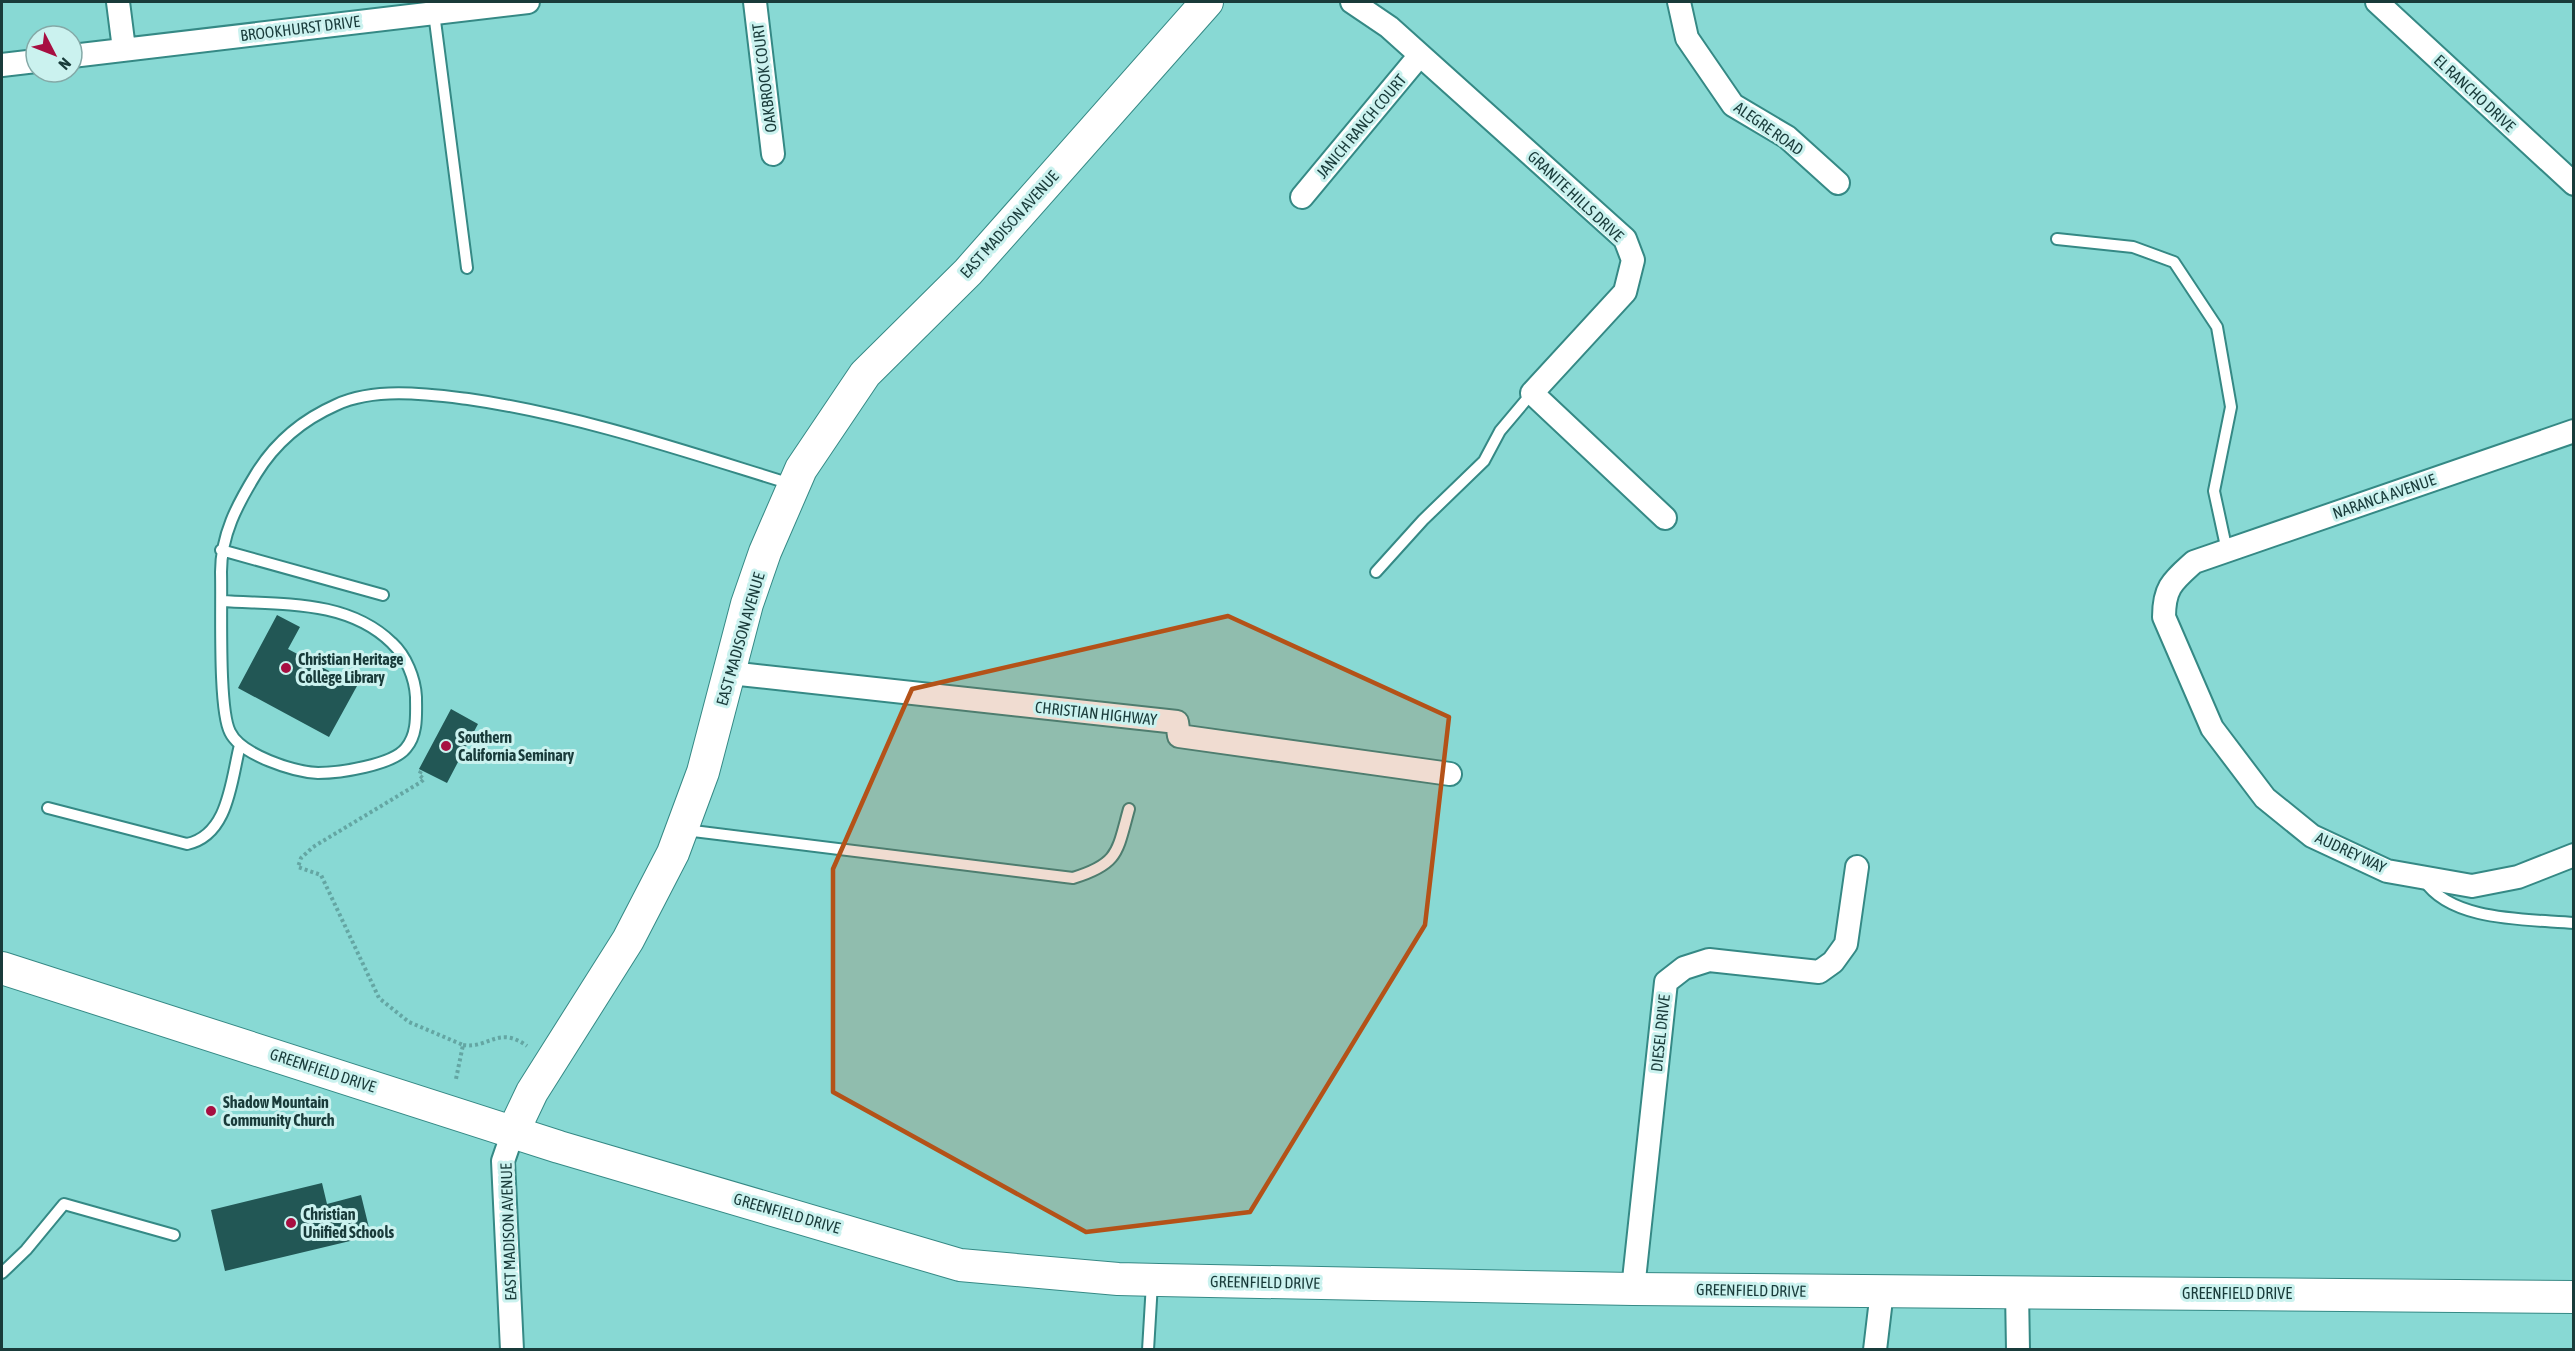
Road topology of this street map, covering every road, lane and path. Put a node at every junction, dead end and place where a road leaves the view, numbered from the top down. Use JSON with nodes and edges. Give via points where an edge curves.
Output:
{"nodes":[{"id":1,"x":118,"y":2,"type":"edge"},
{"id":2,"x":528,"y":2,"type":"edge"},
{"id":3,"x":755,"y":2,"type":"edge"},
{"id":4,"x":1207,"y":2,"type":"edge"},
{"id":5,"x":1352,"y":2,"type":"edge"},
{"id":6,"x":1679,"y":2,"type":"edge"},
{"id":7,"x":2377,"y":2,"type":"edge"},
{"id":8,"x":503,"y":3,"type":"edge"},
{"id":9,"x":434,"y":12,"type":"junction"},
{"id":10,"x":124,"y":49,"type":"junction"},
{"id":11,"x":84,"y":54,"type":"edge"},
{"id":12,"x":1420,"y":55,"type":"junction"},
{"id":13,"x":24,"y":62,"type":"edge"},
{"id":14,"x":2,"y":65,"type":"edge"},
{"id":15,"x":773,"y":153,"type":"dead end"},
{"id":16,"x":1838,"y":183,"type":"dead end"},
{"id":17,"x":2574,"y":184,"type":"edge"},
{"id":18,"x":1302,"y":197,"type":"dead end"},
{"id":19,"x":2057,"y":239,"type":"dead end"},
{"id":20,"x":467,"y":268,"type":"dead end"},
{"id":21,"x":1532,"y":393,"type":"junction"},
{"id":22,"x":2574,"y":430,"type":"edge"},
{"id":23,"x":794,"y":484,"type":"junction"},
{"id":24,"x":1665,"y":518,"type":"dead end"},
{"id":25,"x":221,"y":550,"type":"junction"},
{"id":26,"x":2227,"y":551,"type":"junction"},
{"id":27,"x":2194,"y":562,"type":"joint"},
{"id":28,"x":1376,"y":572,"type":"dead end"},
{"id":29,"x":383,"y":595,"type":"dead end"},
{"id":30,"x":222,"y":601,"type":"junction"},
{"id":31,"x":730,"y":673,"type":"junction"},
{"id":32,"x":240,"y":745,"type":"junction"},
{"id":33,"x":421,"y":771,"type":"dead end"},
{"id":34,"x":1450,"y":774,"type":"dead end"},
{"id":35,"x":48,"y":808,"type":"dead end"},
{"id":36,"x":1129,"y":809,"type":"dead end"},
{"id":37,"x":682,"y":830,"type":"junction"},
{"id":38,"x":2574,"y":855,"type":"edge"},
{"id":39,"x":1857,"y":867,"type":"dead end"},
{"id":40,"x":2422,"y":877,"type":"junction"},
{"id":41,"x":2574,"y":923,"type":"edge"},
{"id":42,"x":2,"y":968,"type":"edge"},
{"id":43,"x":463,"y":1045,"type":"junction"},
{"id":44,"x":527,"y":1046,"type":"dead end"},
{"id":45,"x":456,"y":1079,"type":"dead end"},
{"id":46,"x":513,"y":1132,"type":"junction"},
{"id":47,"x":174,"y":1235,"type":"dead end"},
{"id":48,"x":2,"y":1273,"type":"edge"},
{"id":49,"x":1153,"y":1280,"type":"junction"},
{"id":50,"x":1633,"y":1289,"type":"junction"},
{"id":51,"x":2017,"y":1291,"type":"junction"},
{"id":52,"x":1882,"y":1292,"type":"junction"},
{"id":53,"x":2574,"y":1297,"type":"edge"},
{"id":54,"x":512,"y":1350,"type":"edge"},
{"id":55,"x":1148,"y":1350,"type":"edge"},
{"id":56,"x":1875,"y":1350,"type":"edge"},
{"id":57,"x":2018,"y":1350,"type":"edge"}],
"edges":[{"from":1,"to":10,"type":"street"},
{"from":2,"to":8,"type":"street","name":"BROOKHURST DRIVE"},
{"from":3,"to":15,"type":"street","name":"OAKBROOK COURT"},
{"from":4,"to":23,"type":"street","name":"EAST MADISON AVENUE","via":[[968,272],[865,374]]},
{"from":5,"to":12,"type":"street","name":"GRANITE HILLS DRIVE","via":[[1389,27]]},
{"from":6,"to":16,"type":"street","name":"ALEGRE ROAD","via":[[1687,38],[1732,105],[1787,137]]},
{"from":7,"to":17,"type":"street","name":"EL RANCHO DRIVE"},
{"from":8,"to":9,"type":"street","name":"BROOKHURST DRIVE"},
{"from":9,"to":10,"type":"street","name":"BROOKHURST DRIVE"},
{"from":9,"to":20,"type":"lane"},
{"from":10,"to":11,"type":"street","name":"BROOKHURST DRIVE"},
{"from":12,"to":18,"type":"street","name":"JANICH RANCH COURT"},
{"from":12,"to":21,"type":"street","name":"GRANITE HILLS DRIVE","via":[[1625,238],[1633,260],[1625,292]]},
{"from":13,"to":14,"type":"street"},
{"from":19,"to":26,"type":"lane","via":[[2133,248],[2174,262],[2217,327],[2231,408],[2214,491]]},
{"from":21,"to":24,"type":"street"},
{"from":21,"to":28,"type":"lane","via":[[1500,430],[1484,461]]},
{"from":22,"to":26,"type":"street","name":"NARANCA AVENUE"},
{"from":23,"to":25,"type":"lane","via":[[573,418],[437,395],[387,394],[338,404],[295,428],[268,454],[243,495]]},
{"from":23,"to":31,"type":"street","name":"EAST MADISON AVENUE","via":[[747,604]]},
{"from":25,"to":29,"type":"lane"},
{"from":25,"to":30,"type":"lane"},
{"from":26,"to":27,"type":"street","name":"NARANCA AVENUE"},
{"from":27,"to":40,"type":"street","name":"AUDREY WAY","via":[[2171,583],[2164,600],[2164,617],[2212,728],[2265,798],[2312,836],[2387,871]]},
{"from":30,"to":32,"type":"lane","via":[[225,713],[230,732]]},
{"from":30,"to":32,"type":"lane","via":[[316,607],[352,615],[370,624],[400,651],[416,690],[415,730],[409,745],[402,754],[387,761],[315,773],[269,760]]},
{"from":31,"to":34,"type":"street","name":"CHRISTIAN HIGHWAY","via":[[1177,722],[1179,736]]},
{"from":31,"to":37,"type":"street","name":"EAST MADISON AVENUE","via":[[703,772]]},
{"from":32,"to":35,"type":"lane","via":[[221,818],[212,833],[200,841],[187,844]]},
{"from":33,"to":43,"type":"path","via":[[421,782],[314,847],[301,858],[298,867],[321,874],[379,998],[409,1022]]},
{"from":36,"to":37,"type":"lane","via":[[1117,854],[1097,871],[1073,878]]},
{"from":37,"to":46,"type":"street","name":"EAST MADISON AVENUE","via":[[653,896],[532,1092]]},
{"from":38,"to":40,"type":"street","name":"AUDREY WAY","via":[[2518,877],[2472,886]]},
{"from":39,"to":50,"type":"street","name":"DIESEL DRIVE","via":[[1846,944],[1833,962],[1819,972],[1709,960],[1688,965],[1666,982]]},
{"from":40,"to":41,"type":"lane","via":[[2433,894],[2466,910]]},
{"from":42,"to":46,"type":"street","name":"GREENFIELD DRIVE"},
{"from":43,"to":44,"type":"path","via":[[503,1036]]},
{"from":43,"to":45,"type":"path"},
{"from":46,"to":49,"type":"street","name":"GREENFIELD DRIVE","via":[[960,1265]]},
{"from":46,"to":54,"type":"street","name":"EAST MADISON AVENUE","via":[[503,1161]]},
{"from":47,"to":48,"type":"lane","via":[[64,1204]]},
{"from":49,"to":50,"type":"street","name":"GREENFIELD DRIVE"},
{"from":49,"to":55,"type":"lane"},
{"from":50,"to":52,"type":"street","name":"GREENFIELD DRIVE"},
{"from":51,"to":52,"type":"street","name":"GREENFIELD DRIVE"},
{"from":51,"to":53,"type":"street","name":"GREENFIELD DRIVE"},
{"from":51,"to":57,"type":"street"},
{"from":52,"to":56,"type":"street"}]}
